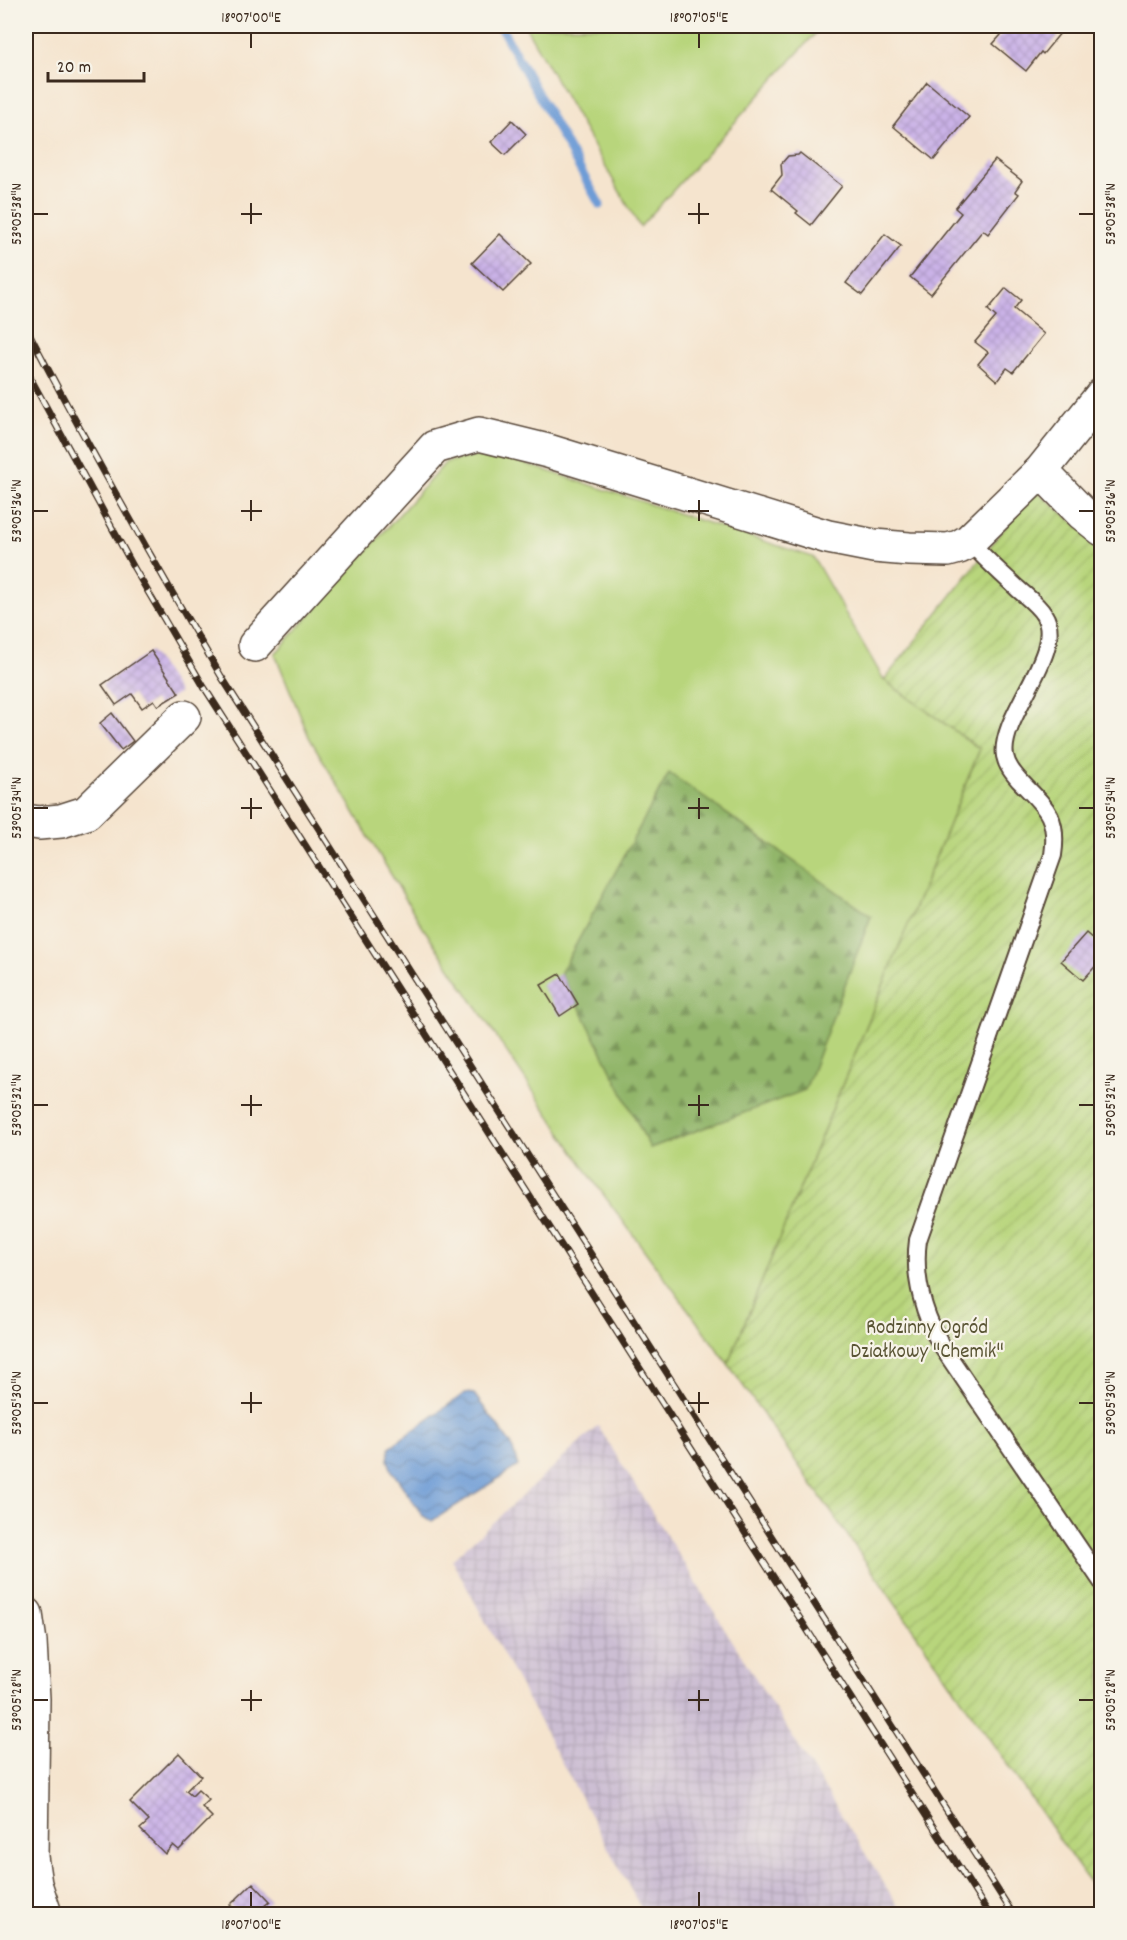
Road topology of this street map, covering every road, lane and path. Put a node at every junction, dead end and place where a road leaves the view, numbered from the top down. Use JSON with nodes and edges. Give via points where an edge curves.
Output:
{"nodes":[{"id":1,"x":1101,"y":394,"type":"edge"},
{"id":2,"x":1041,"y":471,"type":"junction"},
{"id":3,"x":1101,"y":529,"type":"edge"},
{"id":4,"x":969,"y":541,"type":"junction"},
{"id":5,"x":255,"y":645,"type":"dead end"},
{"id":6,"x":184,"y":717,"type":"dead end"},
{"id":7,"x":26,"y":821,"type":"edge"},
{"id":8,"x":1101,"y":1582,"type":"edge"},
{"id":9,"x":26,"y":1614,"type":"edge"},
{"id":10,"x":45,"y":1914,"type":"edge"}],
"edges":[{"from":1,"to":2,"type":"street"},
{"from":2,"to":3,"type":"street"},
{"from":2,"to":4,"type":"street"},
{"from":4,"to":5,"type":"street","via":[[934,551],[828,537],[548,451],[479,434],[435,447]]},
{"from":4,"to":8,"type":"lane","via":[[1038,606],[1049,623],[1048,644],[1008,734],[1004,753],[1012,773],[1049,813],[1054,844],[918,1240],[917,1279],[930,1323],[943,1348]]},
{"from":6,"to":7,"type":"street","via":[[86,813],[62,821]]},
{"from":9,"to":10,"type":"street","via":[[33,1698],[31,1857]]}]}
